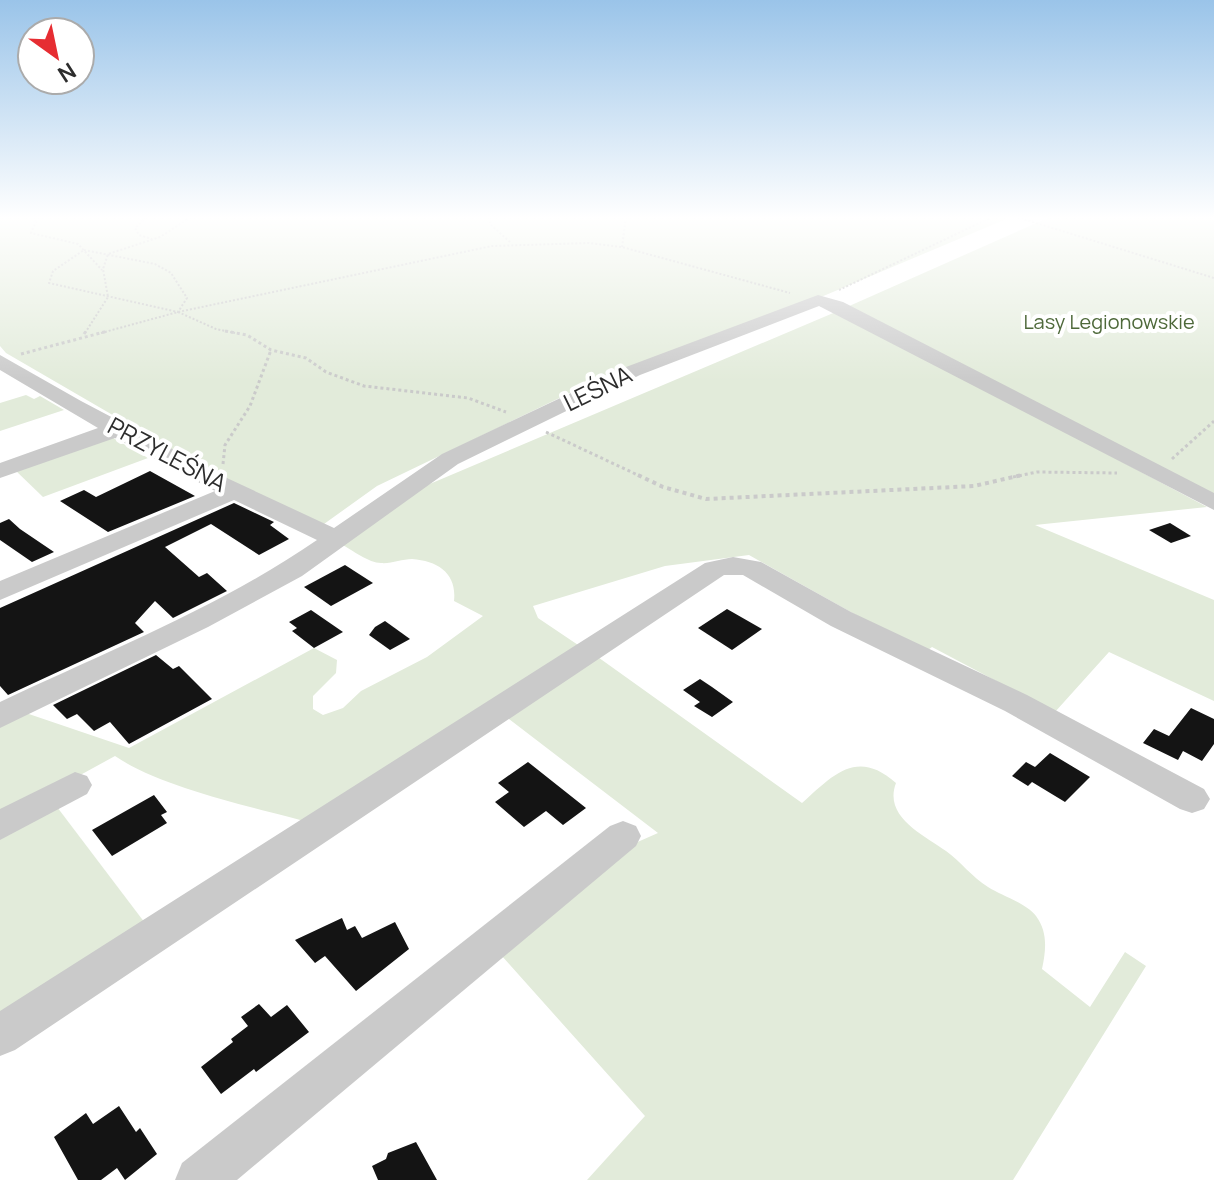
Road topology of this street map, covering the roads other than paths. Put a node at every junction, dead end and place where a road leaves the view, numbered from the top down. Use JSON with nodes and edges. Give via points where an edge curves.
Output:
{"nodes":[{"id":1,"x":7,"y":359,"type":"edge"},
{"id":2,"x":118,"y":429,"type":"junction"},
{"id":3,"x":0,"y":471,"type":"edge"},
{"id":4,"x":228,"y":488,"type":"junction"},
{"id":5,"x":1214,"y":503,"type":"edge"},
{"id":6,"x":338,"y":540,"type":"junction"},
{"id":7,"x":0,"y":591,"type":"edge"},
{"id":8,"x":0,"y":716,"type":"edge"},
{"id":9,"x":75,"y":785,"type":"dead end"},
{"id":10,"x":1192,"y":799,"type":"dead end"},
{"id":11,"x":0,"y":826,"type":"edge"},
{"id":12,"x":623,"y":836,"type":"dead end"},
{"id":13,"x":0,"y":1035,"type":"edge"},
{"id":14,"x":199,"y":1180,"type":"edge"}],
"edges":[{"from":1,"to":2,"type":"street","name":"PRZYLEŚNA"},
{"from":2,"to":3,"type":"street"},
{"from":2,"to":4,"type":"street","name":"PRZYLEŚNA"},
{"from":4,"to":6,"type":"street","name":"PRZYLEŚNA"},
{"from":4,"to":7,"type":"street"},
{"from":5,"to":6,"type":"street","name":"LEŚNA","via":[[818,300],[633,371],[450,459]]},
{"from":6,"to":8,"type":"street","name":"LEŚNA","via":[[246,596]]},
{"from":9,"to":11,"type":"street"},
{"from":10,"to":13,"type":"street","via":[[1016,703],[841,619],[751,568],[733,565],[715,569]]},
{"from":12,"to":14,"type":"street"}]}
